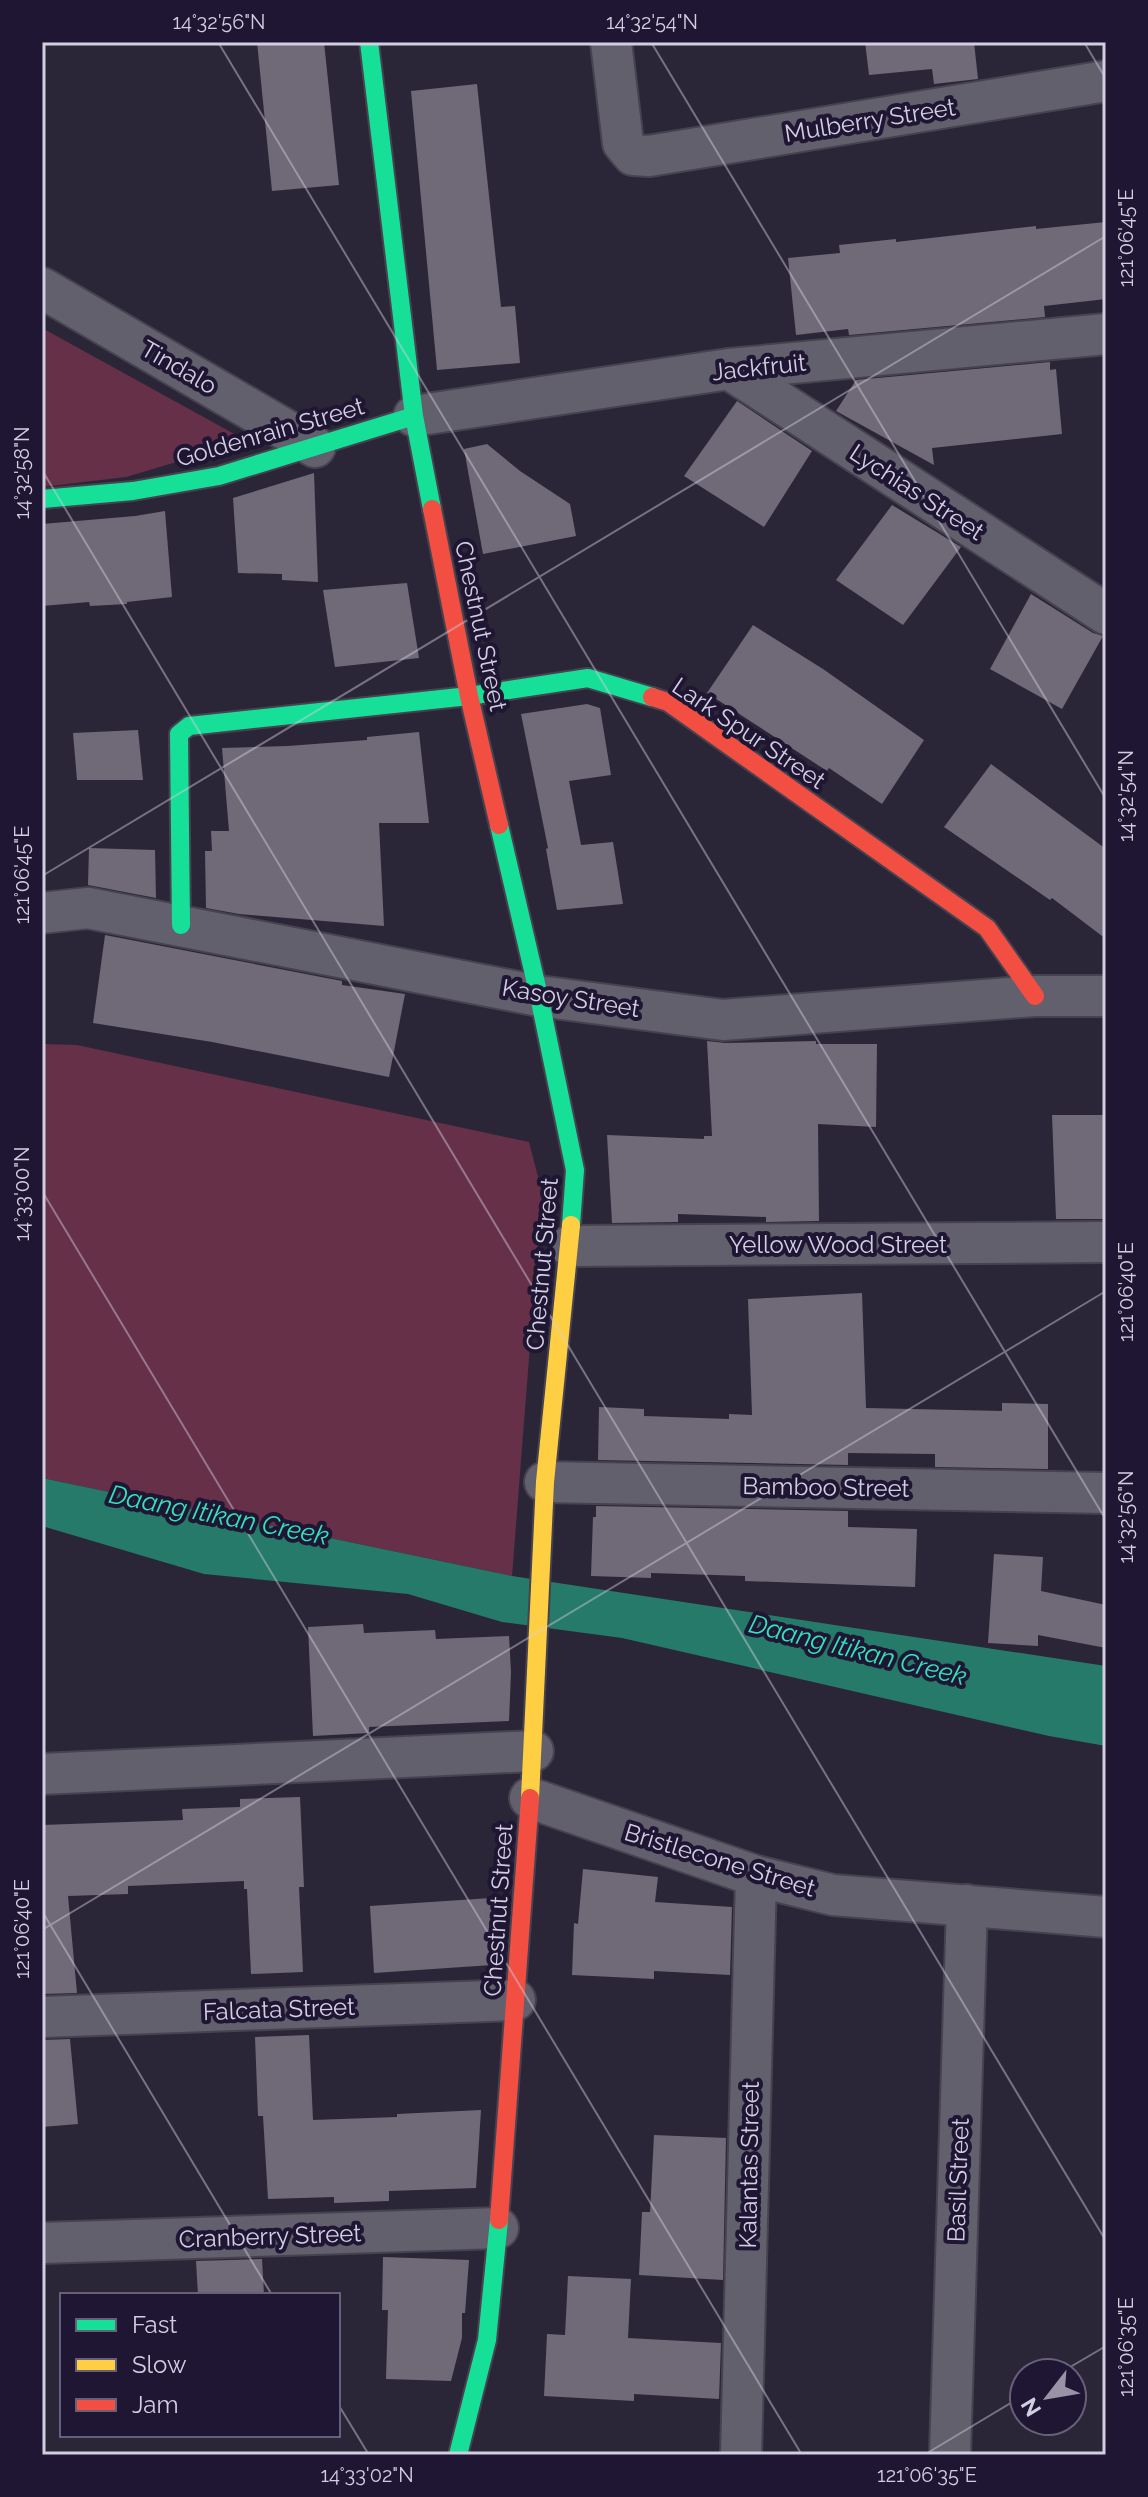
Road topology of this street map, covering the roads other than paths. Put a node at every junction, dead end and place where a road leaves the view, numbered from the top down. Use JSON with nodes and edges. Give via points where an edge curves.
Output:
{"nodes":[{"id":1,"x":369,"y":42,"type":"edge"},
{"id":2,"x":611,"y":42,"type":"edge"},
{"id":3,"x":1106,"y":81,"type":"edge"},
{"id":4,"x":42,"y":288,"type":"edge"},
{"id":5,"x":1106,"y":334,"type":"edge"},
{"id":6,"x":729,"y":369,"type":"junction"},
{"id":7,"x":414,"y":416,"type":"junction"},
{"id":8,"x":315,"y":447,"type":"junction"},
{"id":9,"x":42,"y":499,"type":"edge"},
{"id":10,"x":1106,"y":614,"type":"edge"},
{"id":11,"x":469,"y":696,"type":"junction"},
{"id":12,"x":42,"y":913,"type":"edge"},
{"id":13,"x":181,"y":925,"type":"junction"},
{"id":14,"x":539,"y":996,"type":"junction"},
{"id":15,"x":1035,"y":996,"type":"junction"},
{"id":16,"x":1106,"y":996,"type":"edge"},
{"id":17,"x":1106,"y":1242,"type":"edge"},
{"id":18,"x":570,"y":1246,"type":"junction"},
{"id":19,"x":545,"y":1482,"type":"junction"},
{"id":20,"x":1106,"y":1493,"type":"edge"},
{"id":21,"x":533,"y":1751,"type":"junction"},
{"id":22,"x":42,"y":1774,"type":"edge"},
{"id":23,"x":530,"y":1798,"type":"junction"},
{"id":24,"x":756,"y":1876,"type":"junction"},
{"id":25,"x":967,"y":1905,"type":"junction"},
{"id":26,"x":1106,"y":1917,"type":"edge"},
{"id":27,"x":515,"y":2000,"type":"junction"},
{"id":28,"x":42,"y":2017,"type":"edge"},
{"id":29,"x":498,"y":2228,"type":"junction"},
{"id":30,"x":42,"y":2243,"type":"edge"},
{"id":31,"x":458,"y":2455,"type":"edge"},
{"id":32,"x":741,"y":2455,"type":"edge"},
{"id":33,"x":950,"y":2455,"type":"edge"}],
"edges":[{"from":1,"to":7,"type":"street","name":"Chestnut Street"},
{"from":2,"to":3,"type":"street","name":"Mulberry Street","via":[[623,143],[633,155]]},
{"from":4,"to":8,"type":"street","name":"Tindalo"},
{"from":5,"to":6,"type":"street","name":"Jackfruit"},
{"from":6,"to":7,"type":"street","name":"Jackfruit"},
{"from":6,"to":10,"type":"street","name":"Lychias Street"},
{"from":7,"to":8,"type":"street","name":"Goldenrain Street"},
{"from":7,"to":11,"type":"street","name":"Chestnut Street"},
{"from":8,"to":9,"type":"street","name":"Goldenrain Street","via":[[219,476]]},
{"from":11,"to":13,"type":"street","name":"Lark Spur Street","via":[[189,726],[179,734]]},
{"from":11,"to":14,"type":"street","name":"Chestnut Street"},
{"from":11,"to":15,"type":"street","name":"Lark Spur Street","via":[[588,678],[668,702],[987,928]]},
{"from":12,"to":13,"type":"street","name":"Kasoy Street","via":[[88,908]]},
{"from":13,"to":14,"type":"street","name":"Kasoy Street"},
{"from":14,"to":15,"type":"street","name":"Kasoy Street","via":[[723,1020]]},
{"from":14,"to":18,"type":"street","name":"Chestnut Street","via":[[575,1170]]},
{"from":15,"to":16,"type":"street","name":"Kasoy Street"},
{"from":17,"to":18,"type":"street","name":"Yellow Wood Street"},
{"from":18,"to":19,"type":"street","name":"Chestnut Street"},
{"from":19,"to":20,"type":"street","name":"Bamboo Street"},
{"from":19,"to":21,"type":"street","name":"Chestnut Street"},
{"from":21,"to":22,"type":"street"},
{"from":21,"to":23,"type":"street","name":"Chestnut Street"},
{"from":23,"to":24,"type":"street","name":"Bristlecone Street"},
{"from":23,"to":27,"type":"street","name":"Chestnut Street"},
{"from":24,"to":25,"type":"street","name":"Bristlecone Street","via":[[833,1895]]},
{"from":24,"to":32,"type":"street","name":"Kalantas Street"},
{"from":25,"to":26,"type":"street","name":"Bristlecone Street"},
{"from":25,"to":33,"type":"street","name":"Basil Street"},
{"from":27,"to":28,"type":"street","name":"Falcata Street"},
{"from":27,"to":29,"type":"street","name":"Chestnut Street"},
{"from":29,"to":30,"type":"street","name":"Cranberry Street"},
{"from":29,"to":31,"type":"street","name":"Chestnut Street","via":[[487,2340]]}]}
